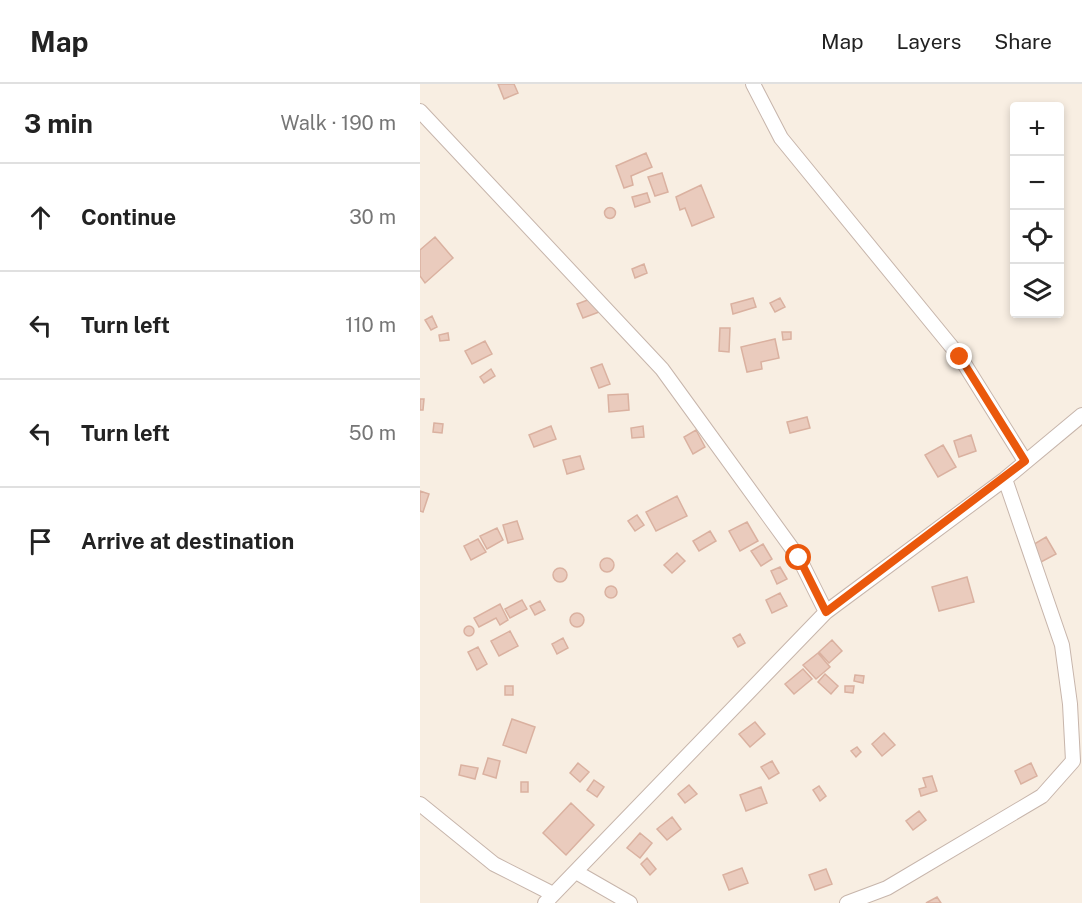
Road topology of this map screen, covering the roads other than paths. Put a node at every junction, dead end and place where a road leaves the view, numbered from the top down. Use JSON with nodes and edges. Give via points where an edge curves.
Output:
{"nodes":[{"id":1,"x":753,"y":84,"type":"edge"},
{"id":2,"x":420,"y":111,"type":"edge"},
{"id":3,"x":1082,"y":415,"type":"edge"},
{"id":4,"x":1025,"y":461,"type":"junction"},
{"id":5,"x":1005,"y":479,"type":"junction"},
{"id":6,"x":826,"y":612,"type":"junction"},
{"id":7,"x":420,"y":804,"type":"edge"},
{"id":8,"x":576,"y":872,"type":"junction"},
{"id":9,"x":549,"y":899,"type":"edge"},
{"id":10,"x":630,"y":903,"type":"edge"},
{"id":11,"x":847,"y":903,"type":"edge"}],
"edges":[{"from":1,"to":4,"type":"street","via":[[781,138],[960,357]]},
{"from":2,"to":6,"type":"street","via":[[662,369],[799,558]]},
{"from":3,"to":4,"type":"street"},
{"from":4,"to":5,"type":"street"},
{"from":5,"to":6,"type":"street"},
{"from":5,"to":11,"type":"street","via":[[1062,645],[1073,761],[1042,796],[887,888]]},
{"from":6,"to":8,"type":"street"},
{"from":7,"to":9,"type":"street","via":[[494,864]]},
{"from":8,"to":9,"type":"street"},
{"from":8,"to":10,"type":"street"}]}
